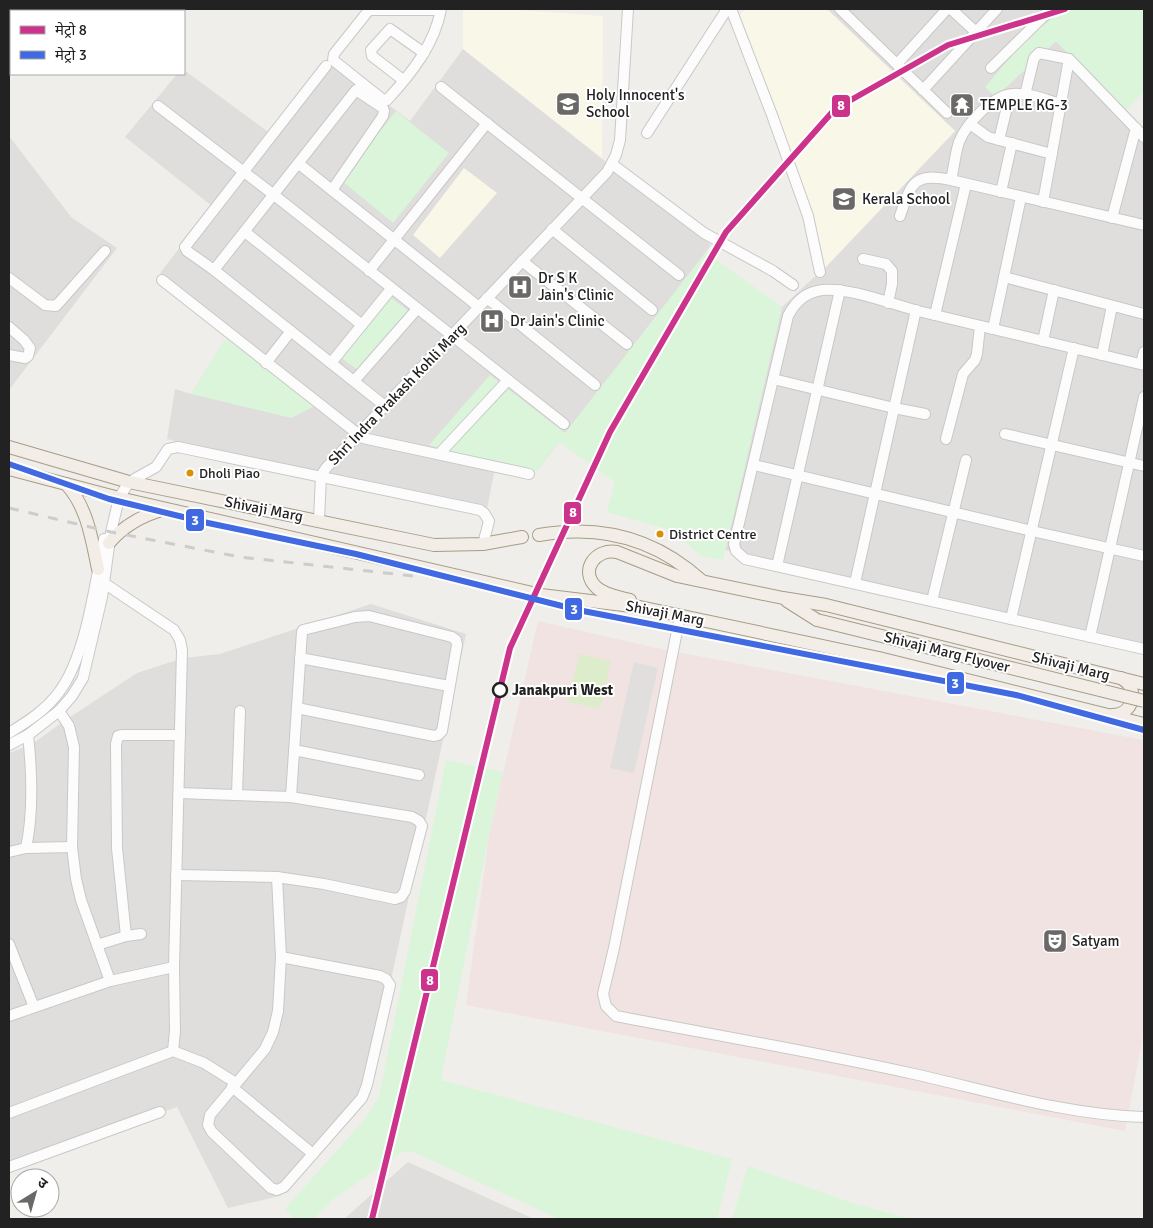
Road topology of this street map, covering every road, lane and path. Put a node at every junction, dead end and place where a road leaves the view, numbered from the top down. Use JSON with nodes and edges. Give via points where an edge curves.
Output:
{"nodes":[{"id":1,"x":628,"y":9,"type":"edge"},
{"id":2,"x":727,"y":9,"type":"edge"},
{"id":3,"x":731,"y":9,"type":"edge"},
{"id":4,"x":840,"y":9,"type":"edge"},
{"id":5,"x":856,"y":9,"type":"edge"},
{"id":6,"x":946,"y":9,"type":"edge"},
{"id":7,"x":951,"y":9,"type":"edge"},
{"id":8,"x":997,"y":9,"type":"edge"},
{"id":9,"x":1052,"y":9,"type":"edge"},
{"id":10,"x":441,"y":10,"type":"edge"},
{"id":11,"x":848,"y":17,"type":"junction"},
{"id":12,"x":976,"y":32,"type":"junction"},
{"id":13,"x":424,"y":53,"type":"junction"},
{"id":14,"x":1070,"y":59,"type":"junction"},
{"id":15,"x":897,"y":64,"type":"junction"},
{"id":16,"x":326,"y":66,"type":"dead end"},
{"id":17,"x":991,"y":68,"type":"dead end"},
{"id":18,"x":403,"y":80,"type":"junction"},
{"id":19,"x":441,"y":87,"type":"dead end"},
{"id":20,"x":923,"y":90,"type":"junction"},
{"id":21,"x":1020,"y":94,"type":"junction"},
{"id":22,"x":1061,"y":104,"type":"junction"},
{"id":23,"x":158,"y":106,"type":"dead end"},
{"id":24,"x":947,"y":113,"type":"dead end"},
{"id":25,"x":487,"y":123,"type":"junction"},
{"id":26,"x":970,"y":124,"type":"junction"},
{"id":27,"x":1136,"y":128,"type":"junction"},
{"id":28,"x":647,"y":133,"type":"dead end"},
{"id":29,"x":1144,"y":137,"type":"edge"},
{"id":30,"x":999,"y":140,"type":"junction"},
{"id":31,"x":1012,"y":143,"type":"junction"},
{"id":32,"x":1052,"y":154,"type":"junction"},
{"id":33,"x":299,"y":164,"type":"junction"},
{"id":34,"x":610,"y":168,"type":"junction"},
{"id":35,"x":243,"y":172,"type":"junction"},
{"id":36,"x":951,"y":180,"type":"junction"},
{"id":37,"x":966,"y":184,"type":"junction"},
{"id":38,"x":332,"y":190,"type":"junction"},
{"id":39,"x":1001,"y":192,"type":"junction"},
{"id":40,"x":274,"y":195,"type":"junction"},
{"id":41,"x":1021,"y":197,"type":"junction"},
{"id":42,"x":582,"y":199,"type":"junction"},
{"id":43,"x":1043,"y":202,"type":"junction"},
{"id":44,"x":900,"y":216,"type":"dead end"},
{"id":45,"x":1112,"y":218,"type":"junction"},
{"id":46,"x":1144,"y":225,"type":"edge"},
{"id":47,"x":552,"y":229,"type":"junction"},
{"id":48,"x":245,"y":232,"type":"junction"},
{"id":49,"x":394,"y":239,"type":"junction"},
{"id":50,"x":105,"y":251,"type":"dead end"},
{"id":51,"x":863,"y":259,"type":"dead end"},
{"id":52,"x":522,"y":261,"type":"junction"},
{"id":53,"x":214,"y":270,"type":"junction"},
{"id":54,"x":369,"y":271,"type":"junction"},
{"id":55,"x":820,"y":272,"type":"dead end"},
{"id":56,"x":679,"y":275,"type":"dead end"},
{"id":57,"x":1004,"y":277,"type":"junction"},
{"id":58,"x":9,"y":278,"type":"edge"},
{"id":59,"x":162,"y":280,"type":"dead end"},
{"id":60,"x":793,"y":285,"type":"dead end"},
{"id":61,"x":391,"y":289,"type":"junction"},
{"id":62,"x":840,"y":290,"type":"junction"},
{"id":63,"x":1054,"y":290,"type":"junction"},
{"id":64,"x":488,"y":298,"type":"junction"},
{"id":65,"x":888,"y":303,"type":"junction"},
{"id":66,"x":1112,"y":306,"type":"junction"},
{"id":67,"x":479,"y":307,"type":"junction"},
{"id":68,"x":418,"y":309,"type":"junction"},
{"id":69,"x":652,"y":310,"type":"dead end"},
{"id":70,"x":916,"y":310,"type":"junction"},
{"id":71,"x":1144,"y":314,"type":"edge"},
{"id":72,"x":936,"y":315,"type":"junction"},
{"id":73,"x":362,"y":325,"type":"junction"},
{"id":74,"x":980,"y":326,"type":"junction"},
{"id":75,"x":9,"y":328,"type":"edge"},
{"id":76,"x":993,"y":329,"type":"junction"},
{"id":77,"x":291,"y":331,"type":"junction"},
{"id":78,"x":451,"y":336,"type":"junction"},
{"id":79,"x":1043,"y":341,"type":"junction"},
{"id":80,"x":627,"y":344,"type":"dead end"},
{"id":81,"x":1074,"y":348,"type":"junction"},
{"id":82,"x":1144,"y":352,"type":"edge"},
{"id":83,"x":9,"y":354,"type":"edge"},
{"id":84,"x":1102,"y":355,"type":"junction"},
{"id":85,"x":266,"y":362,"type":"junction"},
{"id":86,"x":331,"y":363,"type":"junction"},
{"id":87,"x":1143,"y":364,"type":"edge"},
{"id":88,"x":773,"y":378,"type":"junction"},
{"id":89,"x":508,"y":380,"type":"junction"},
{"id":90,"x":354,"y":381,"type":"junction"},
{"id":91,"x":595,"y":385,"type":"dead end"},
{"id":92,"x":817,"y":390,"type":"junction"},
{"id":93,"x":1144,"y":397,"type":"edge"},
{"id":94,"x":385,"y":406,"type":"junction"},
{"id":95,"x":894,"y":408,"type":"junction"},
{"id":96,"x":925,"y":414,"type":"dead end"},
{"id":97,"x":564,"y":424,"type":"dead end"},
{"id":98,"x":1005,"y":434,"type":"dead end"},
{"id":99,"x":357,"y":435,"type":"junction"},
{"id":100,"x":946,"y":439,"type":"dead end"},
{"id":101,"x":1052,"y":444,"type":"junction"},
{"id":102,"x":9,"y":447,"type":"edge"},
{"id":103,"x":440,"y":453,"type":"junction"},
{"id":104,"x":966,"y":460,"type":"dead end"},
{"id":105,"x":1128,"y":462,"type":"junction"},
{"id":106,"x":754,"y":465,"type":"junction"},
{"id":107,"x":1144,"y":466,"type":"edge"},
{"id":108,"x":9,"y":469,"type":"edge"},
{"id":109,"x":529,"y":474,"type":"dead end"},
{"id":110,"x":321,"y":476,"type":"junction"},
{"id":111,"x":798,"y":476,"type":"junction"},
{"id":112,"x":116,"y":479,"type":"junction"},
{"id":113,"x":129,"y":482,"type":"junction"},
{"id":114,"x":66,"y":484,"type":"junction"},
{"id":115,"x":875,"y":494,"type":"junction"},
{"id":116,"x":116,"y":497,"type":"junction"},
{"id":117,"x":165,"y":508,"type":"junction"},
{"id":118,"x":953,"y":513,"type":"junction"},
{"id":119,"x":319,"y":520,"type":"junction"},
{"id":120,"x":1032,"y":531,"type":"junction"},
{"id":121,"x":539,"y":535,"type":"dead end"},
{"id":122,"x":522,"y":537,"type":"dead end"},
{"id":123,"x":109,"y":543,"type":"junction"},
{"id":124,"x":483,"y":544,"type":"junction"},
{"id":125,"x":1110,"y":548,"type":"junction"},
{"id":126,"x":1144,"y":556,"type":"edge"},
{"id":127,"x":777,"y":566,"type":"junction"},
{"id":128,"x":98,"y":569,"type":"junction"},
{"id":129,"x":704,"y":582,"type":"junction"},
{"id":130,"x":104,"y":583,"type":"junction"},
{"id":131,"x":855,"y":584,"type":"junction"},
{"id":132,"x":783,"y":598,"type":"junction"},
{"id":133,"x":932,"y":601,"type":"junction"},
{"id":134,"x":680,"y":616,"type":"junction"},
{"id":135,"x":1011,"y":619,"type":"junction"},
{"id":136,"x":1090,"y":637,"type":"junction"},
{"id":137,"x":1144,"y":649,"type":"edge"},
{"id":138,"x":300,"y":658,"type":"junction"},
{"id":139,"x":1118,"y":677,"type":"junction"},
{"id":140,"x":1144,"y":684,"type":"edge"},
{"id":141,"x":449,"y":686,"type":"junction"},
{"id":142,"x":1144,"y":701,"type":"edge"},
{"id":143,"x":297,"y":708,"type":"junction"},
{"id":144,"x":59,"y":711,"type":"junction"},
{"id":145,"x":240,"y":711,"type":"dead end"},
{"id":146,"x":1110,"y":714,"type":"junction"},
{"id":147,"x":1144,"y":724,"type":"edge"},
{"id":148,"x":9,"y":733,"type":"edge"},
{"id":149,"x":28,"y":735,"type":"junction"},
{"id":150,"x":180,"y":735,"type":"junction"},
{"id":151,"x":9,"y":745,"type":"edge"},
{"id":152,"x":294,"y":750,"type":"junction"},
{"id":153,"x":418,"y":775,"type":"dead end"},
{"id":154,"x":179,"y":793,"type":"junction"},
{"id":155,"x":237,"y":794,"type":"junction"},
{"id":156,"x":291,"y":797,"type":"junction"},
{"id":157,"x":72,"y":847,"type":"junction"},
{"id":158,"x":26,"y":848,"type":"junction"},
{"id":159,"x":9,"y":852,"type":"edge"},
{"id":160,"x":176,"y":875,"type":"junction"},
{"id":161,"x":277,"y":876,"type":"junction"},
{"id":162,"x":141,"y":934,"type":"dead end"},
{"id":163,"x":126,"y":936,"type":"junction"},
{"id":164,"x":9,"y":944,"type":"edge"},
{"id":165,"x":97,"y":945,"type":"junction"},
{"id":166,"x":281,"y":957,"type":"junction"},
{"id":167,"x":174,"y":967,"type":"junction"},
{"id":168,"x":110,"y":981,"type":"junction"},
{"id":169,"x":34,"y":1007,"type":"junction"},
{"id":170,"x":9,"y":1016,"type":"edge"},
{"id":171,"x":173,"y":1051,"type":"junction"},
{"id":172,"x":234,"y":1085,"type":"junction"},
{"id":173,"x":160,"y":1112,"type":"dead end"},
{"id":174,"x":9,"y":1113,"type":"edge"},
{"id":175,"x":1144,"y":1117,"type":"edge"},
{"id":176,"x":313,"y":1154,"type":"junction"},
{"id":177,"x":9,"y":1167,"type":"edge"}],
"edges":[{"from":1,"to":34,"type":"street","via":[[620,140]]},
{"from":2,"to":28,"type":"street"},
{"from":3,"to":55,"type":"street","via":[[808,216]]},
{"from":4,"to":11,"type":"street"},
{"from":5,"to":11,"type":"street"},
{"from":6,"to":15,"type":"street"},
{"from":7,"to":12,"type":"street"},
{"from":8,"to":12,"type":"street"},
{"from":9,"to":17,"type":"street"},
{"from":10,"to":13,"type":"street"},
{"from":10,"to":18,"type":"street","via":[[368,10],[334,54],[335,62],[382,100],[387,100]]},
{"from":11,"to":15,"type":"street"},
{"from":12,"to":20,"type":"street"},
{"from":13,"to":18,"type":"street"},
{"from":13,"to":18,"type":"street","via":[[390,29],[371,50],[372,56]]},
{"from":14,"to":21,"type":"street","via":[[1039,53]]},
{"from":14,"to":22,"type":"street"},
{"from":14,"to":27,"type":"street"},
{"from":15,"to":20,"type":"street"},
{"from":16,"to":35,"type":"street"},
{"from":19,"to":25,"type":"street"},
{"from":20,"to":24,"type":"street"},
{"from":21,"to":22,"type":"street"},
{"from":21,"to":26,"type":"street","via":[[1004,96],[989,105]]},
{"from":21,"to":30,"type":"street","via":[[1007,107]]},
{"from":22,"to":32,"type":"street"},
{"from":23,"to":35,"type":"street"},
{"from":25,"to":42,"type":"street"},
{"from":25,"to":49,"type":"street"},
{"from":26,"to":30,"type":"street","via":[[988,137]]},
{"from":26,"to":36,"type":"street","via":[[959,143]]},
{"from":27,"to":29,"type":"street"},
{"from":27,"to":45,"type":"street"},
{"from":30,"to":31,"type":"street"},
{"from":31,"to":32,"type":"street"},
{"from":31,"to":39,"type":"street"},
{"from":32,"to":43,"type":"street"},
{"from":33,"to":38,"type":"street"},
{"from":33,"to":38,"type":"street","via":[[356,90],[383,108],[383,116]]},
{"from":33,"to":40,"type":"street"},
{"from":34,"to":42,"type":"street","name":"Shri Indra Prakash Kohli Marg"},
{"from":34,"to":60,"type":"street","via":[[704,233]]},
{"from":35,"to":40,"type":"street"},
{"from":35,"to":53,"type":"street","via":[[185,247]]},
{"from":36,"to":37,"type":"street"},
{"from":36,"to":44,"type":"street","via":[[920,179],[907,195]]},
{"from":37,"to":39,"type":"street"},
{"from":37,"to":72,"type":"street"},
{"from":38,"to":49,"type":"street"},
{"from":39,"to":41,"type":"street"},
{"from":40,"to":48,"type":"street"},
{"from":40,"to":54,"type":"street"},
{"from":41,"to":43,"type":"street"},
{"from":41,"to":57,"type":"street"},
{"from":42,"to":47,"type":"street","name":"Shri Indra Prakash Kohli Marg"},
{"from":42,"to":56,"type":"street"},
{"from":43,"to":45,"type":"street"},
{"from":45,"to":46,"type":"street"},
{"from":47,"to":52,"type":"street","name":"Shri Indra Prakash Kohli Marg"},
{"from":47,"to":69,"type":"street"},
{"from":48,"to":53,"type":"street"},
{"from":48,"to":73,"type":"street"},
{"from":49,"to":54,"type":"street"},
{"from":49,"to":67,"type":"street"},
{"from":50,"to":58,"type":"street","via":[[56,306],[45,305]]},
{"from":51,"to":65,"type":"street","via":[[886,264],[892,271]]},
{"from":52,"to":64,"type":"street","name":"Shri Indra Prakash Kohli Marg"},
{"from":52,"to":80,"type":"street"},
{"from":53,"to":77,"type":"street"},
{"from":54,"to":61,"type":"street"},
{"from":57,"to":63,"type":"street"},
{"from":57,"to":76,"type":"street"},
{"from":59,"to":85,"type":"street"},
{"from":61,"to":68,"type":"street"},
{"from":61,"to":73,"type":"street"},
{"from":62,"to":65,"type":"street"},
{"from":62,"to":88,"type":"street","via":[[821,290],[805,295],[793,306]]},
{"from":62,"to":92,"type":"street"},
{"from":63,"to":66,"type":"street"},
{"from":63,"to":79,"type":"street"},
{"from":64,"to":67,"type":"street","name":"Shri Indra Prakash Kohli Marg"},
{"from":64,"to":91,"type":"street"},
{"from":65,"to":70,"type":"street"},
{"from":66,"to":71,"type":"street"},
{"from":66,"to":84,"type":"street"},
{"from":67,"to":78,"type":"street","name":"Shri Indra Prakash Kohli Marg"},
{"from":68,"to":78,"type":"street"},
{"from":68,"to":90,"type":"street"},
{"from":70,"to":72,"type":"street"},
{"from":70,"to":95,"type":"street"},
{"from":72,"to":74,"type":"street"},
{"from":73,"to":86,"type":"street"},
{"from":74,"to":76,"type":"street"},
{"from":74,"to":100,"type":"street","via":[[977,354],[963,374]]},
{"from":75,"to":83,"type":"street","via":[[30,348],[25,358]]},
{"from":76,"to":79,"type":"street"},
{"from":77,"to":85,"type":"street"},
{"from":77,"to":86,"type":"street"},
{"from":78,"to":89,"type":"street"},
{"from":78,"to":94,"type":"street","name":"Shri Indra Prakash Kohli Marg"},
{"from":79,"to":81,"type":"street"},
{"from":81,"to":84,"type":"street"},
{"from":81,"to":101,"type":"street"},
{"from":82,"to":87,"type":"street"},
{"from":84,"to":87,"type":"street"},
{"from":85,"to":99,"type":"street"},
{"from":86,"to":90,"type":"street"},
{"from":88,"to":92,"type":"street"},
{"from":88,"to":106,"type":"street"},
{"from":89,"to":97,"type":"street"},
{"from":89,"to":103,"type":"street"},
{"from":90,"to":94,"type":"street"},
{"from":92,"to":95,"type":"street"},
{"from":92,"to":111,"type":"street"},
{"from":93,"to":105,"type":"street"},
{"from":94,"to":99,"type":"street","name":"Shri Indra Prakash Kohli Marg"},
{"from":95,"to":96,"type":"street"},
{"from":95,"to":115,"type":"street"},
{"from":98,"to":101,"type":"street"},
{"from":99,"to":103,"type":"street"},
{"from":99,"to":110,"type":"street","name":"Shri Indra Prakash Kohli Marg"},
{"from":101,"to":105,"type":"street"},
{"from":101,"to":120,"type":"street"},
{"from":102,"to":112,"type":"main road","name":"Shivaji Marg"},
{"from":103,"to":109,"type":"street"},
{"from":104,"to":118,"type":"street"},
{"from":105,"to":107,"type":"street"},
{"from":105,"to":125,"type":"street"},
{"from":106,"to":111,"type":"street"},
{"from":106,"to":127,"type":"street","via":[[734,544],[736,552],[745,559]]},
{"from":108,"to":114,"type":"main road","name":"Shivaji Marg"},
{"from":110,"to":113,"type":"street","via":[[178,447],[168,449],[156,467]]},
{"from":110,"to":119,"type":"street","name":"Shri Indra Prakash Kohli Marg"},
{"from":110,"to":124,"type":"street","via":[[480,510],[489,521]]},
{"from":111,"to":115,"type":"street"},
{"from":111,"to":127,"type":"street"},
{"from":112,"to":113,"type":"main road","name":"Shivaji Marg"},
{"from":112,"to":116,"type":"street"},
{"from":113,"to":116,"type":"street"},
{"from":113,"to":119,"type":"main road","name":"Shivaji Marg"},
{"from":114,"to":116,"type":"main road","name":"Shivaji Marg"},
{"from":114,"to":128,"type":"main road","via":[[86,520]]},
{"from":115,"to":118,"type":"street"},
{"from":115,"to":131,"type":"street"},
{"from":116,"to":117,"type":"main road","name":"Shivaji Marg"},
{"from":116,"to":123,"type":"street"},
{"from":116,"to":128,"type":"street"},
{"from":117,"to":123,"type":"main road","via":[[124,528]]},
{"from":117,"to":134,"type":"main road","name":"Shivaji Marg","via":[[541,595],[640,607]]},
{"from":118,"to":120,"type":"street"},
{"from":118,"to":133,"type":"street"},
{"from":119,"to":124,"type":"main road","name":"Shivaji Marg","via":[[434,544]]},
{"from":120,"to":125,"type":"street"},
{"from":120,"to":135,"type":"street"},
{"from":121,"to":129,"type":"main road","name":"Shivaji Marg","via":[[587,531],[635,540],[679,562]]},
{"from":122,"to":124,"type":"main road","name":"Shivaji Marg"},
{"from":123,"to":130,"type":"street"},
{"from":125,"to":126,"type":"street"},
{"from":125,"to":136,"type":"street"},
{"from":127,"to":131,"type":"street"},
{"from":128,"to":148,"type":"street","via":[[71,674],[45,707]]},
{"from":129,"to":132,"type":"main road","name":"Shivaji Marg"},
{"from":129,"to":134,"type":"main road","via":[[677,576],[611,551],[600,554],[592,562],[591,580],[598,589]]},
{"from":130,"to":144,"type":"street","via":[[83,678]]},
{"from":130,"to":150,"type":"street","via":[[161,620],[174,630],[180,640]]},
{"from":131,"to":133,"type":"street"},
{"from":132,"to":139,"type":"main road","name":"Shivaji Marg","via":[[826,605]]},
{"from":132,"to":142,"type":"main road","name":"Shivaji Marg Flyover","bridge":true,"via":[[817,620]]},
{"from":133,"to":135,"type":"street"},
{"from":134,"to":146,"type":"main road","name":"Shivaji Marg","via":[[879,658]]},
{"from":134,"to":175,"type":"street","via":[[603,994],[606,1006],[616,1016],[914,1074],[1001,1096],[1063,1108]]},
{"from":135,"to":136,"type":"street"},
{"from":136,"to":137,"type":"street"},
{"from":138,"to":141,"type":"street"},
{"from":138,"to":141,"type":"street","via":[[305,629],[369,616],[456,640],[458,645]]},
{"from":138,"to":143,"type":"street"},
{"from":139,"to":140,"type":"main road","name":"Shivaji Marg"},
{"from":139,"to":146,"type":"main road","via":[[1131,687],[1133,698],[1126,711]]},
{"from":141,"to":143,"type":"street","via":[[442,730],[434,736]]},
{"from":143,"to":152,"type":"street"},
{"from":144,"to":149,"type":"street"},
{"from":144,"to":157,"type":"street","via":[[68,726],[74,748]]},
{"from":145,"to":155,"type":"street"},
{"from":146,"to":147,"type":"main road","name":"Shivaji Marg"},
{"from":149,"to":151,"type":"street"},
{"from":149,"to":158,"type":"street","via":[[32,768]]},
{"from":150,"to":154,"type":"street"},
{"from":150,"to":163,"type":"street","via":[[118,736],[117,848]]},
{"from":152,"to":153,"type":"street"},
{"from":152,"to":156,"type":"street"},
{"from":154,"to":155,"type":"street"},
{"from":154,"to":160,"type":"street"},
{"from":155,"to":156,"type":"street"},
{"from":156,"to":161,"type":"street","via":[[412,818],[422,826],[405,891],[395,899]]},
{"from":157,"to":158,"type":"street"},
{"from":157,"to":165,"type":"street","via":[[81,900]]},
{"from":158,"to":159,"type":"street"},
{"from":160,"to":161,"type":"street"},
{"from":160,"to":167,"type":"street"},
{"from":161,"to":166,"type":"street"},
{"from":162,"to":163,"type":"street"},
{"from":163,"to":165,"type":"street"},
{"from":164,"to":169,"type":"street"},
{"from":165,"to":168,"type":"street"},
{"from":166,"to":172,"type":"street","via":[[278,1012],[273,1032],[264,1049]]},
{"from":166,"to":176,"type":"street","via":[[380,976],[390,985],[362,1098]]},
{"from":167,"to":168,"type":"street"},
{"from":167,"to":171,"type":"street"},
{"from":168,"to":169,"type":"street"},
{"from":169,"to":170,"type":"street"},
{"from":171,"to":172,"type":"street","via":[[204,1063]]},
{"from":171,"to":174,"type":"street"},
{"from":172,"to":176,"type":"street"},
{"from":172,"to":176,"type":"street","via":[[210,1115],[208,1125],[271,1188],[284,1187]]},
{"from":173,"to":177,"type":"street"}]}
